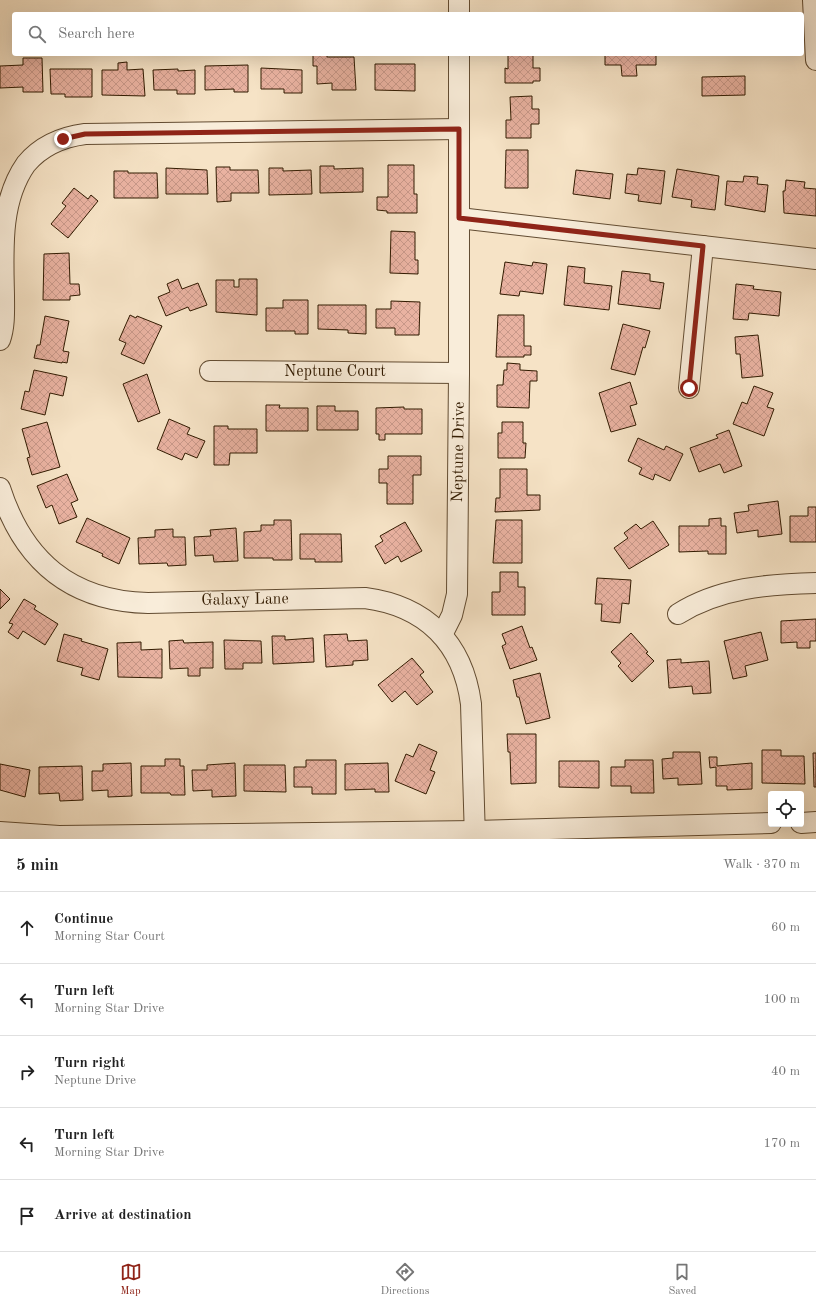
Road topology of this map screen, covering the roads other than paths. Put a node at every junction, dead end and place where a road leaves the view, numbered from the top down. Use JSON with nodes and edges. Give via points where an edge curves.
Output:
{"nodes":[{"id":1,"x":459,"y":0,"type":"edge"},
{"id":2,"x":814,"y":8,"type":"edge"},
{"id":3,"x":459,"y":12,"type":"edge"},
{"id":4,"x":815,"y":39,"type":"edge"},
{"id":5,"x":459,"y":56,"type":"edge"},
{"id":6,"x":816,"y":60,"type":"edge"},
{"id":7,"x":459,"y":129,"type":"junction"},
{"id":8,"x":459,"y":218,"type":"junction"},
{"id":9,"x":703,"y":246,"type":"junction"},
{"id":10,"x":816,"y":259,"type":"edge"},
{"id":11,"x":0,"y":340,"type":"edge"},
{"id":12,"x":210,"y":371,"type":"dead end"},
{"id":13,"x":460,"y":373,"type":"junction"},
{"id":14,"x":689,"y":388,"type":"dead end"},
{"id":15,"x":0,"y":488,"type":"edge"},
{"id":16,"x":816,"y":583,"type":"edge"},
{"id":17,"x":678,"y":614,"type":"dead end"},
{"id":18,"x":442,"y":635,"type":"junction"},
{"id":19,"x":816,"y":822,"type":"edge"},
{"id":20,"x":804,"y":823,"type":"edge"},
{"id":21,"x":768,"y":824,"type":"edge"},
{"id":22,"x":0,"y":832,"type":"edge"},
{"id":23,"x":475,"y":835,"type":"edge"}],
"edges":[{"from":1,"to":3,"type":"street"},
{"from":2,"to":4,"type":"street"},
{"from":4,"to":6,"type":"street"},
{"from":5,"to":7,"type":"street","name":"Neptune Drive"},
{"from":7,"to":8,"type":"street","name":"Neptune Drive"},
{"from":7,"to":11,"type":"street","via":[[85,134],[56,142],[31,158],[16,176],[6,196],[2,219],[5,308]]},
{"from":8,"to":9,"type":"street"},
{"from":8,"to":13,"type":"street","name":"Neptune Drive"},
{"from":9,"to":10,"type":"street"},
{"from":9,"to":14,"type":"street"},
{"from":12,"to":13,"type":"street","name":"Neptune Court"},
{"from":13,"to":18,"type":"street","name":"Neptune Drive","via":[[457,594],[452,615]]},
{"from":15,"to":18,"type":"street","name":"Galaxy Lane","via":[[17,530],[45,566],[74,585],[95,594],[148,603],[357,598],[379,600],[416,614]]},
{"from":16,"to":17,"type":"street","via":[[748,588],[711,598]]},
{"from":18,"to":23,"type":"street","via":[[455,652],[469,688]]},
{"from":19,"to":20,"type":"street"},
{"from":21,"to":23,"type":"street"},
{"from":22,"to":23,"type":"street","via":[[59,836]]}]}
